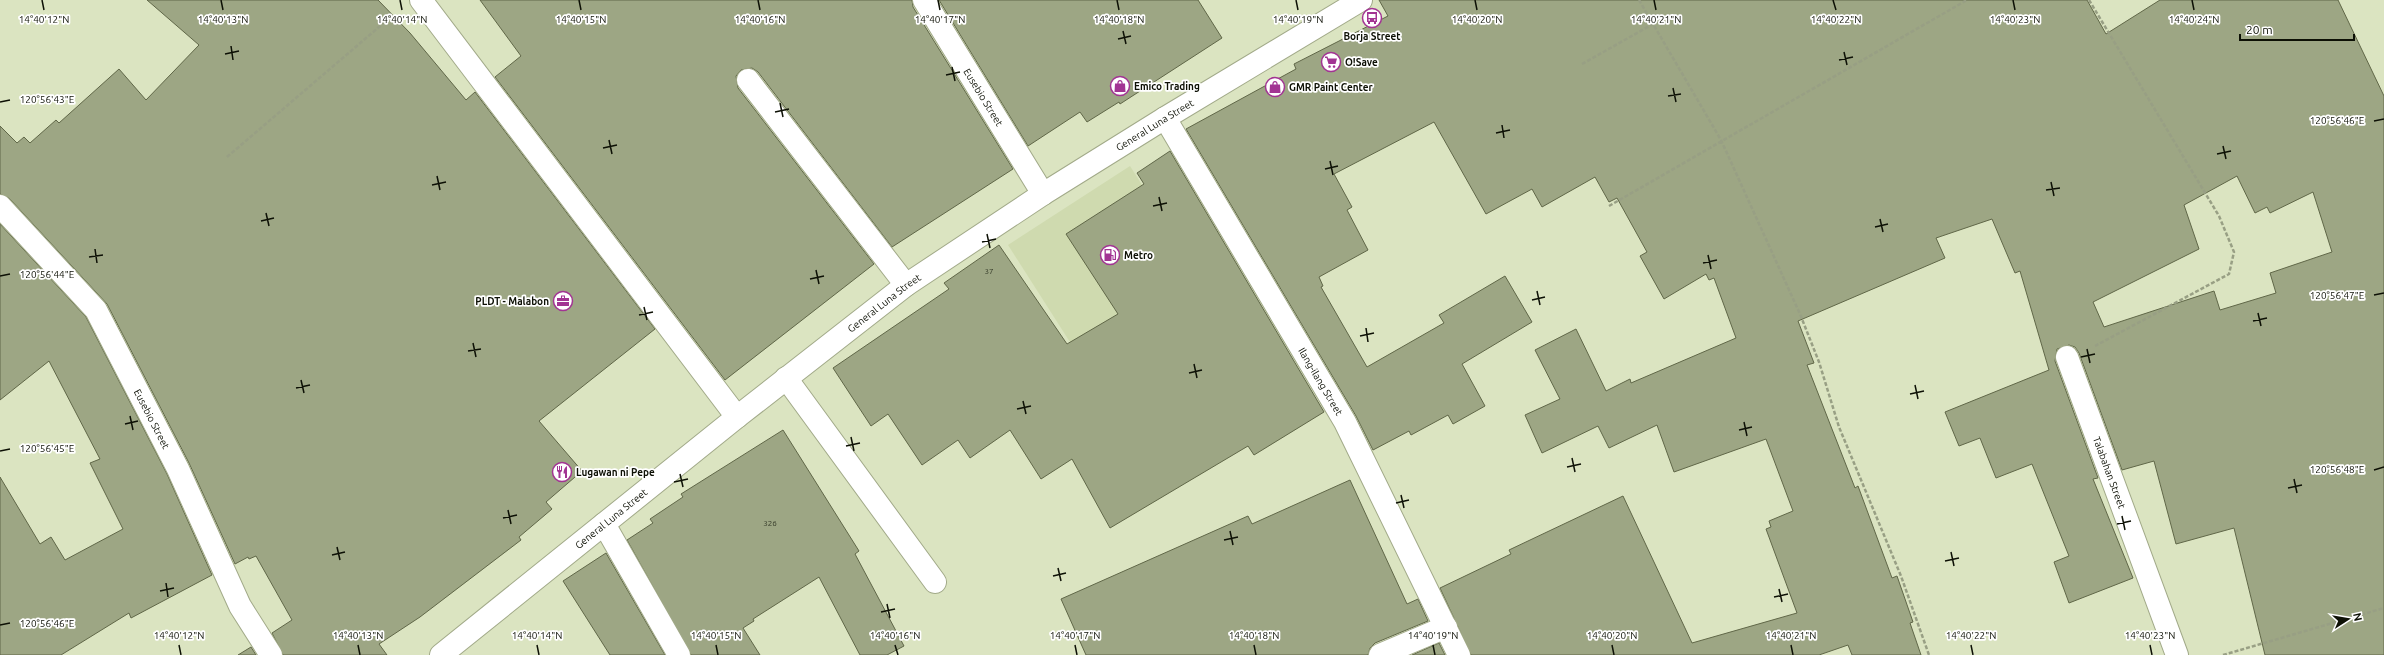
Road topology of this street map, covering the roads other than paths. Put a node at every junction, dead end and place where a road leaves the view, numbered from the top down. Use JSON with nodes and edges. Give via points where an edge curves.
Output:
{"nodes":[{"id":1,"x":421,"y":0,"type":"edge"},
{"id":2,"x":924,"y":0,"type":"edge"},
{"id":3,"x":1347,"y":3,"type":"edge"},
{"id":4,"x":748,"y":80,"type":"dead end"},
{"id":5,"x":1164,"y":118,"type":"junction"},
{"id":6,"x":1043,"y":194,"type":"junction"},
{"id":7,"x":0,"y":206,"type":"edge"},
{"id":8,"x":906,"y":285,"type":"junction"},
{"id":9,"x":2067,"y":357,"type":"road end"},
{"id":10,"x":786,"y":378,"type":"junction"},
{"id":11,"x":737,"y":417,"type":"junction"},
{"id":12,"x":604,"y":524,"type":"junction"},
{"id":13,"x":935,"y":582,"type":"dead end"},
{"id":14,"x":1446,"y":627,"type":"junction"},
{"id":15,"x":452,"y":652,"type":"edge"},
{"id":16,"x":271,"y":655,"type":"edge"},
{"id":17,"x":679,"y":655,"type":"edge"},
{"id":18,"x":1380,"y":655,"type":"edge"},
{"id":19,"x":1459,"y":655,"type":"edge"},
{"id":20,"x":2177,"y":655,"type":"edge"}],
"edges":[{"from":1,"to":11,"type":"street"},
{"from":2,"to":6,"type":"street","name":"Eusebio Street"},
{"from":3,"to":5,"type":"street","name":"General Luna Street"},
{"from":4,"to":8,"type":"street"},
{"from":5,"to":6,"type":"street","name":"General Luna Street"},
{"from":5,"to":14,"type":"street","name":"Ilang-ilang Street","via":[[1345,422]]},
{"from":6,"to":8,"type":"street","name":"General Luna Street"},
{"from":7,"to":16,"type":"street","name":"Eusebio Street","via":[[96,310],[178,469],[240,606]]},
{"from":8,"to":10,"type":"street","name":"General Luna Street"},
{"from":9,"to":20,"type":"street","name":"Talabahan Street"},
{"from":10,"to":11,"type":"street","name":"General Luna Street"},
{"from":10,"to":13,"type":"street"},
{"from":11,"to":12,"type":"street","name":"General Luna Street"},
{"from":12,"to":15,"type":"street","name":"General Luna Street"},
{"from":12,"to":17,"type":"street"},
{"from":14,"to":18,"type":"street"},
{"from":14,"to":19,"type":"street","name":"Ilang-ilang Street"}]}
